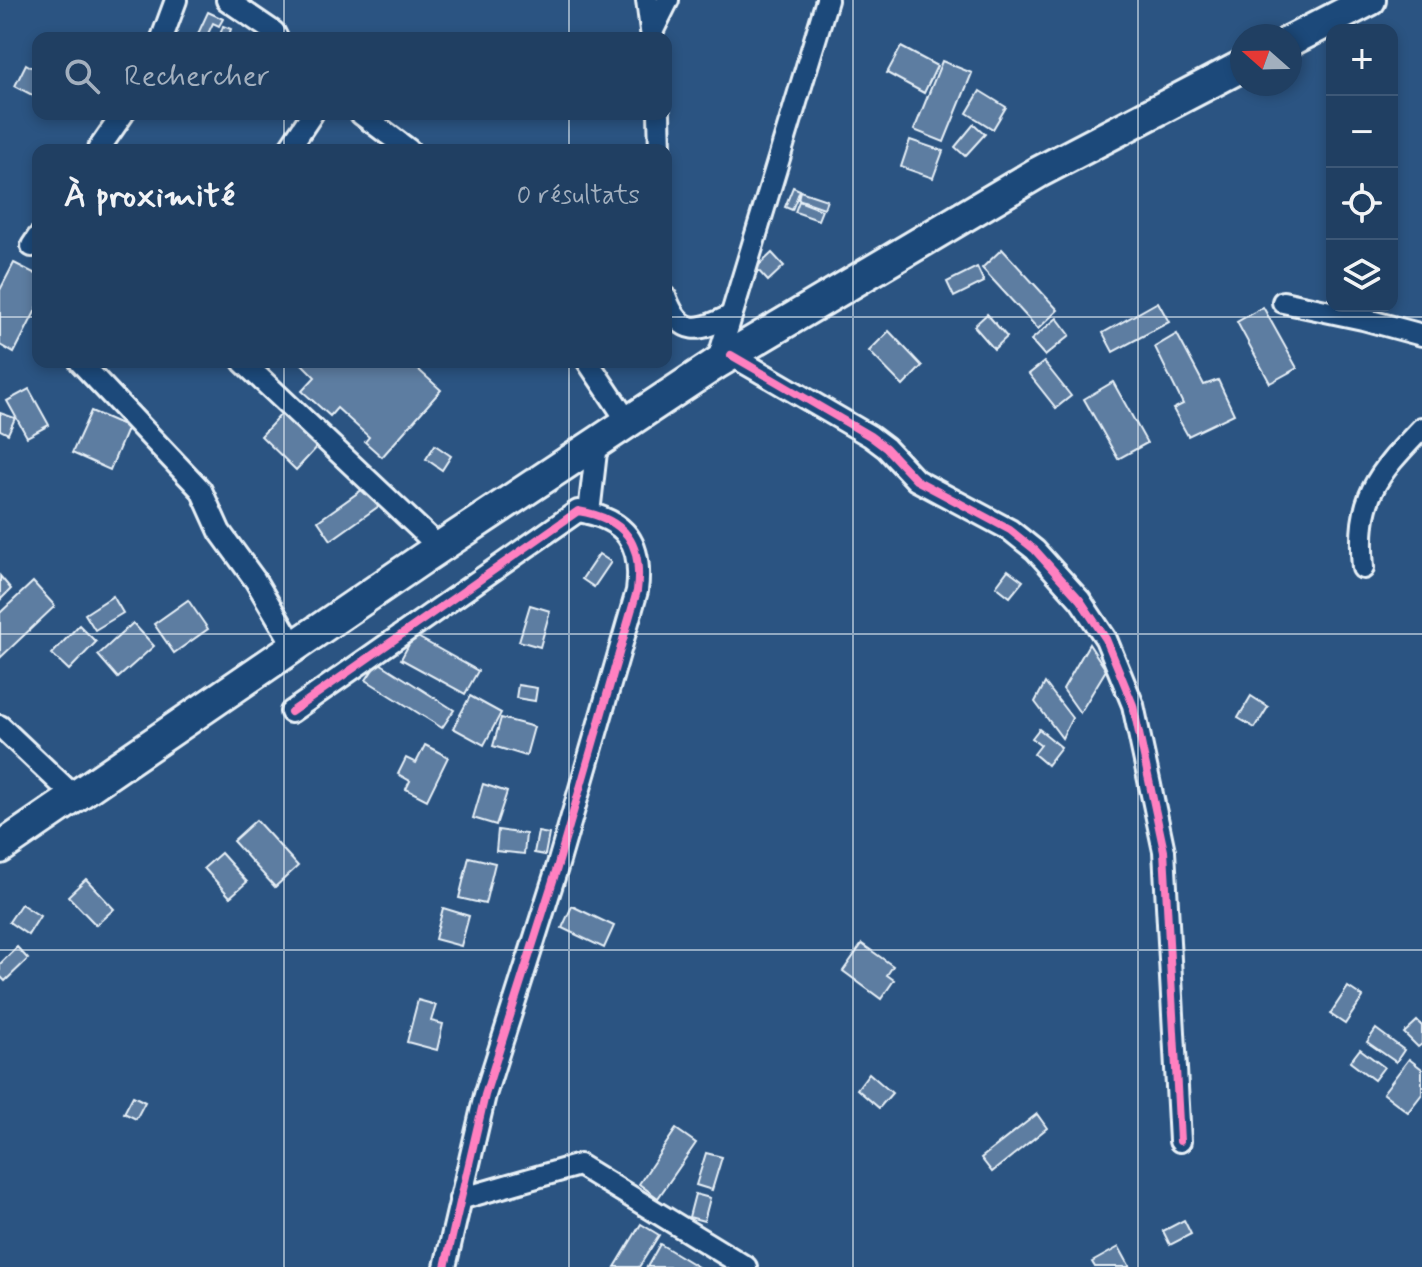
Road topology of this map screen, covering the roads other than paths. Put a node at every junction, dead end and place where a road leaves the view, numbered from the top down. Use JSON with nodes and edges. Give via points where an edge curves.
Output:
{"nodes":[{"id":1,"x":176,"y":0,"type":"edge"},
{"id":2,"x":227,"y":0,"type":"edge"},
{"id":3,"x":647,"y":0,"type":"edge"},
{"id":4,"x":668,"y":0,"type":"edge"},
{"id":5,"x":827,"y":0,"type":"edge"},
{"id":6,"x":1370,"y":0,"type":"edge"},
{"id":7,"x":164,"y":32,"type":"edge"},
{"id":8,"x":274,"y":32,"type":"edge"},
{"id":9,"x":651,"y":32,"type":"edge"},
{"id":10,"x":653,"y":32,"type":"edge"},
{"id":11,"x":1302,"y":35,"type":"edge"},
{"id":12,"x":1230,"y":72,"type":"edge"},
{"id":13,"x":119,"y":120,"type":"edge"},
{"id":14,"x":308,"y":120,"type":"edge"},
{"id":15,"x":369,"y":120,"type":"edge"},
{"id":16,"x":659,"y":120,"type":"edge"},
{"id":17,"x":102,"y":144,"type":"edge"},
{"id":18,"x":292,"y":144,"type":"edge"},
{"id":19,"x":401,"y":144,"type":"edge"},
{"id":20,"x":660,"y":144,"type":"edge"},
{"id":21,"x":1283,"y":302,"type":"dead end"},
{"id":22,"x":672,"y":311,"type":"edge"},
{"id":23,"x":730,"y":316,"type":"junction"},
{"id":24,"x":1422,"y":335,"type":"edge"},
{"id":25,"x":724,"y":359,"type":"junction"},
{"id":26,"x":86,"y":368,"type":"edge"},
{"id":27,"x":249,"y":368,"type":"edge"},
{"id":28,"x":592,"y":368,"type":"edge"},
{"id":29,"x":628,"y":422,"type":"junction"},
{"id":30,"x":1422,"y":428,"type":"edge"},
{"id":31,"x":597,"y":443,"type":"junction"},
{"id":32,"x":589,"y":513,"type":"junction"},
{"id":33,"x":440,"y":548,"type":"junction"},
{"id":34,"x":1363,"y":568,"type":"dead end"},
{"id":35,"x":294,"y":646,"type":"junction"},
{"id":36,"x":291,"y":712,"type":"dead end"},
{"id":37,"x":0,"y":726,"type":"edge"},
{"id":38,"x":75,"y":797,"type":"junction"},
{"id":39,"x":0,"y":848,"type":"edge"},
{"id":40,"x":1180,"y":1141,"type":"dead end"},
{"id":41,"x":460,"y":1199,"type":"junction"},
{"id":42,"x":445,"y":1267,"type":"edge"},
{"id":43,"x":746,"y":1267,"type":"edge"}],
"edges":[{"from":1,"to":7,"type":"street"},
{"from":2,"to":8,"type":"street"},
{"from":3,"to":9,"type":"street"},
{"from":4,"to":10,"type":"street"},
{"from":5,"to":23,"type":"street"},
{"from":6,"to":11,"type":"main road"},
{"from":12,"to":25,"type":"main road","via":[[1039,172]]},
{"from":13,"to":17,"type":"street"},
{"from":14,"to":18,"type":"street"},
{"from":15,"to":19,"type":"street"},
{"from":16,"to":20,"type":"street"},
{"from":21,"to":24,"type":"street"},
{"from":22,"to":23,"type":"street","via":[[689,327],[702,329]]},
{"from":23,"to":25,"type":"street"},
{"from":25,"to":29,"type":"main road"},
{"from":25,"to":40,"type":"street","via":[[870,436],[916,480],[1010,530],[1080,600],[1106,639],[1133,705],[1164,851]]},
{"from":26,"to":35,"type":"street","via":[[201,490],[220,532]]},
{"from":27,"to":33,"type":"street"},
{"from":28,"to":29,"type":"street"},
{"from":29,"to":31,"type":"main road"},
{"from":30,"to":34,"type":"street","via":[[1369,494],[1360,536]]},
{"from":31,"to":32,"type":"street"},
{"from":31,"to":33,"type":"main road"},
{"from":32,"to":36,"type":"street","via":[[578,511],[564,518]]},
{"from":32,"to":41,"type":"street","via":[[620,526],[633,542],[640,567],[637,591],[485,1095]]},
{"from":33,"to":35,"type":"main road"},
{"from":35,"to":38,"type":"main road"},
{"from":37,"to":38,"type":"street"},
{"from":38,"to":39,"type":"main road"},
{"from":41,"to":42,"type":"street"},
{"from":41,"to":43,"type":"street","via":[[579,1165]]}]}
